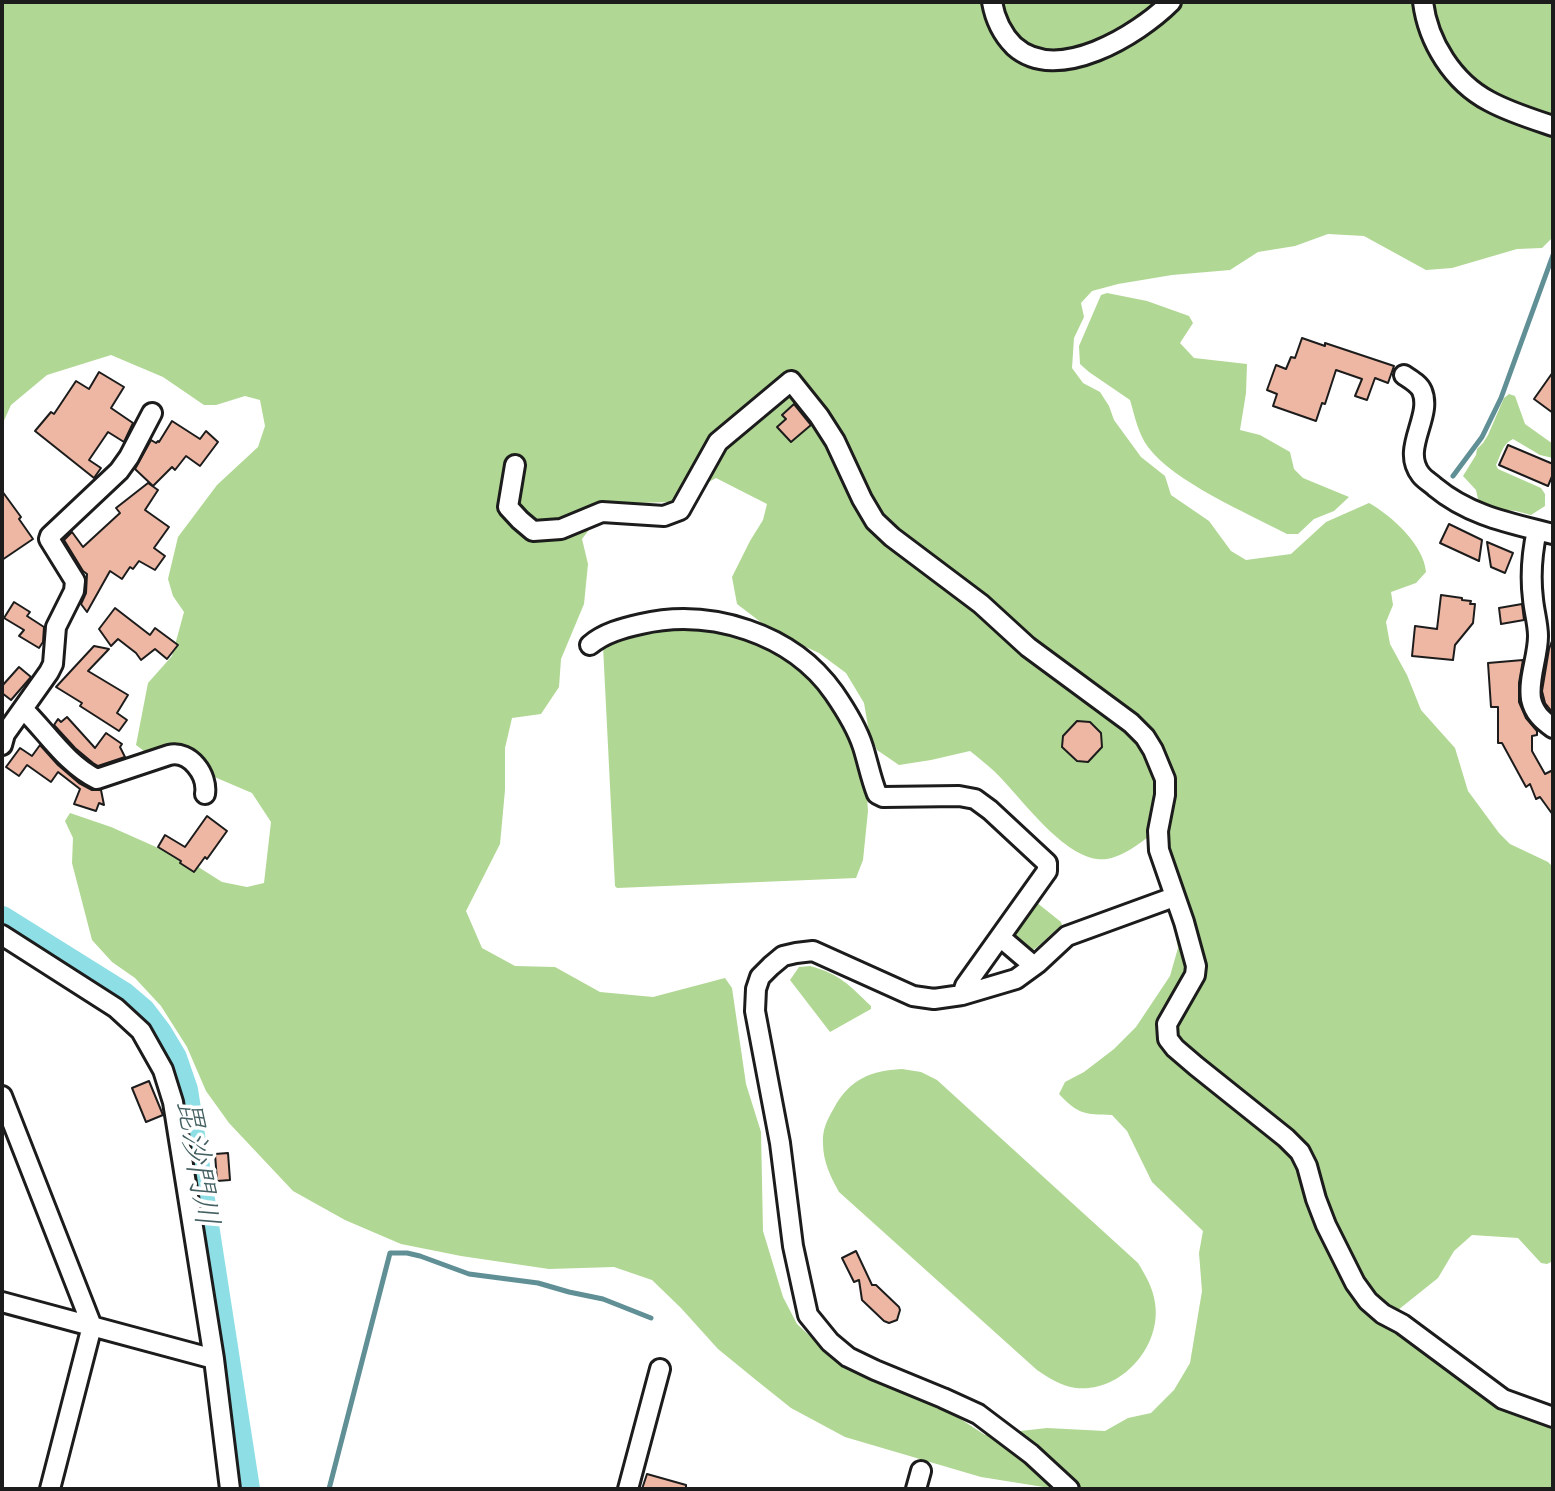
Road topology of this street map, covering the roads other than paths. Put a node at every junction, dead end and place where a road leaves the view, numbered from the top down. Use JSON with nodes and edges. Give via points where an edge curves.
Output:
{"nodes":[{"id":1,"x":992,"y":2,"type":"edge"},
{"id":2,"x":1171,"y":2,"type":"edge"},
{"id":3,"x":1423,"y":2,"type":"edge"},
{"id":4,"x":1553,"y":126,"type":"edge"},
{"id":5,"x":1404,"y":375,"type":"dead end"},
{"id":6,"x":152,"y":413,"type":"dead end"},
{"id":7,"x":515,"y":465,"type":"dead end"},
{"id":8,"x":1545,"y":532,"type":"edge"},
{"id":9,"x":590,"y":645,"type":"dead end"},
{"id":10,"x":23,"y":709,"type":"junction"},
{"id":11,"x":1553,"y":728,"type":"edge"},
{"id":12,"x":3,"y":741,"type":"edge"},
{"id":13,"x":205,"y":794,"type":"dead end"},
{"id":14,"x":1174,"y":897,"type":"junction"},
{"id":15,"x":2,"y":935,"type":"edge"},
{"id":16,"x":1000,"y":937,"type":"junction"},
{"id":17,"x":1034,"y":966,"type":"junction"},
{"id":18,"x":962,"y":995,"type":"junction"},
{"id":19,"x":2,"y":1096,"type":"edge"},
{"id":20,"x":2,"y":1302,"type":"edge"},
{"id":21,"x":92,"y":1326,"type":"junction"},
{"id":22,"x":214,"y":1359,"type":"junction"},
{"id":23,"x":660,"y":1369,"type":"dead end"},
{"id":24,"x":1553,"y":1417,"type":"edge"},
{"id":25,"x":50,"y":1489,"type":"edge"},
{"id":26,"x":230,"y":1489,"type":"edge"},
{"id":27,"x":628,"y":1489,"type":"edge"},
{"id":28,"x":1069,"y":1489,"type":"edge"}],
"edges":[{"from":1,"to":2,"type":"street","via":[[1005,37],[1021,52],[1062,61],[1124,37]]},
{"from":3,"to":4,"type":"street","via":[[1435,42],[1464,81],[1488,101]]},
{"from":5,"to":8,"type":"street","via":[[1422,391],[1414,455],[1421,475],[1468,509]]},
{"from":6,"to":10,"type":"street","via":[[119,471],[50,536],[75,581],[74,591],[56,627],[53,664]]},
{"from":7,"to":14,"type":"street","via":[[508,507],[533,531],[561,529],[602,512],[664,516],[680,510],[718,442],[791,381],[835,441],[875,521],[1145,737],[1165,779],[1158,842]]},
{"from":8,"to":11,"type":"street","via":[[1532,557],[1538,644],[1531,697],[1541,720]]},
{"from":9,"to":16,"type":"street","via":[[622,628],[680,619],[748,630],[803,659],[852,721],[877,794],[975,799],[1047,863],[1047,871]]},
{"from":10,"to":12,"type":"street"},
{"from":10,"to":13,"type":"street","via":[[90,776],[97,779],[181,754],[204,778]]},
{"from":14,"to":17,"type":"street","via":[[1067,936]]},
{"from":14,"to":24,"type":"street","via":[[1196,966],[1167,1024],[1168,1039],[1300,1152],[1326,1225],[1368,1301],[1503,1399]]},
{"from":15,"to":22,"type":"street","via":[[116,1008],[154,1051],[173,1102]]},
{"from":16,"to":17,"type":"street"},
{"from":16,"to":18,"type":"street"},
{"from":17,"to":18,"type":"street","via":[[1016,979]]},
{"from":18,"to":28,"type":"street","via":[[913,996],[813,951],[783,956],[760,977],[755,1011],[803,1299],[816,1327],[848,1357],[978,1414]]},
{"from":19,"to":21,"type":"street"},
{"from":20,"to":21,"type":"street"},
{"from":21,"to":22,"type":"street"},
{"from":21,"to":25,"type":"street"},
{"from":22,"to":26,"type":"street"},
{"from":23,"to":27,"type":"street"}]}
